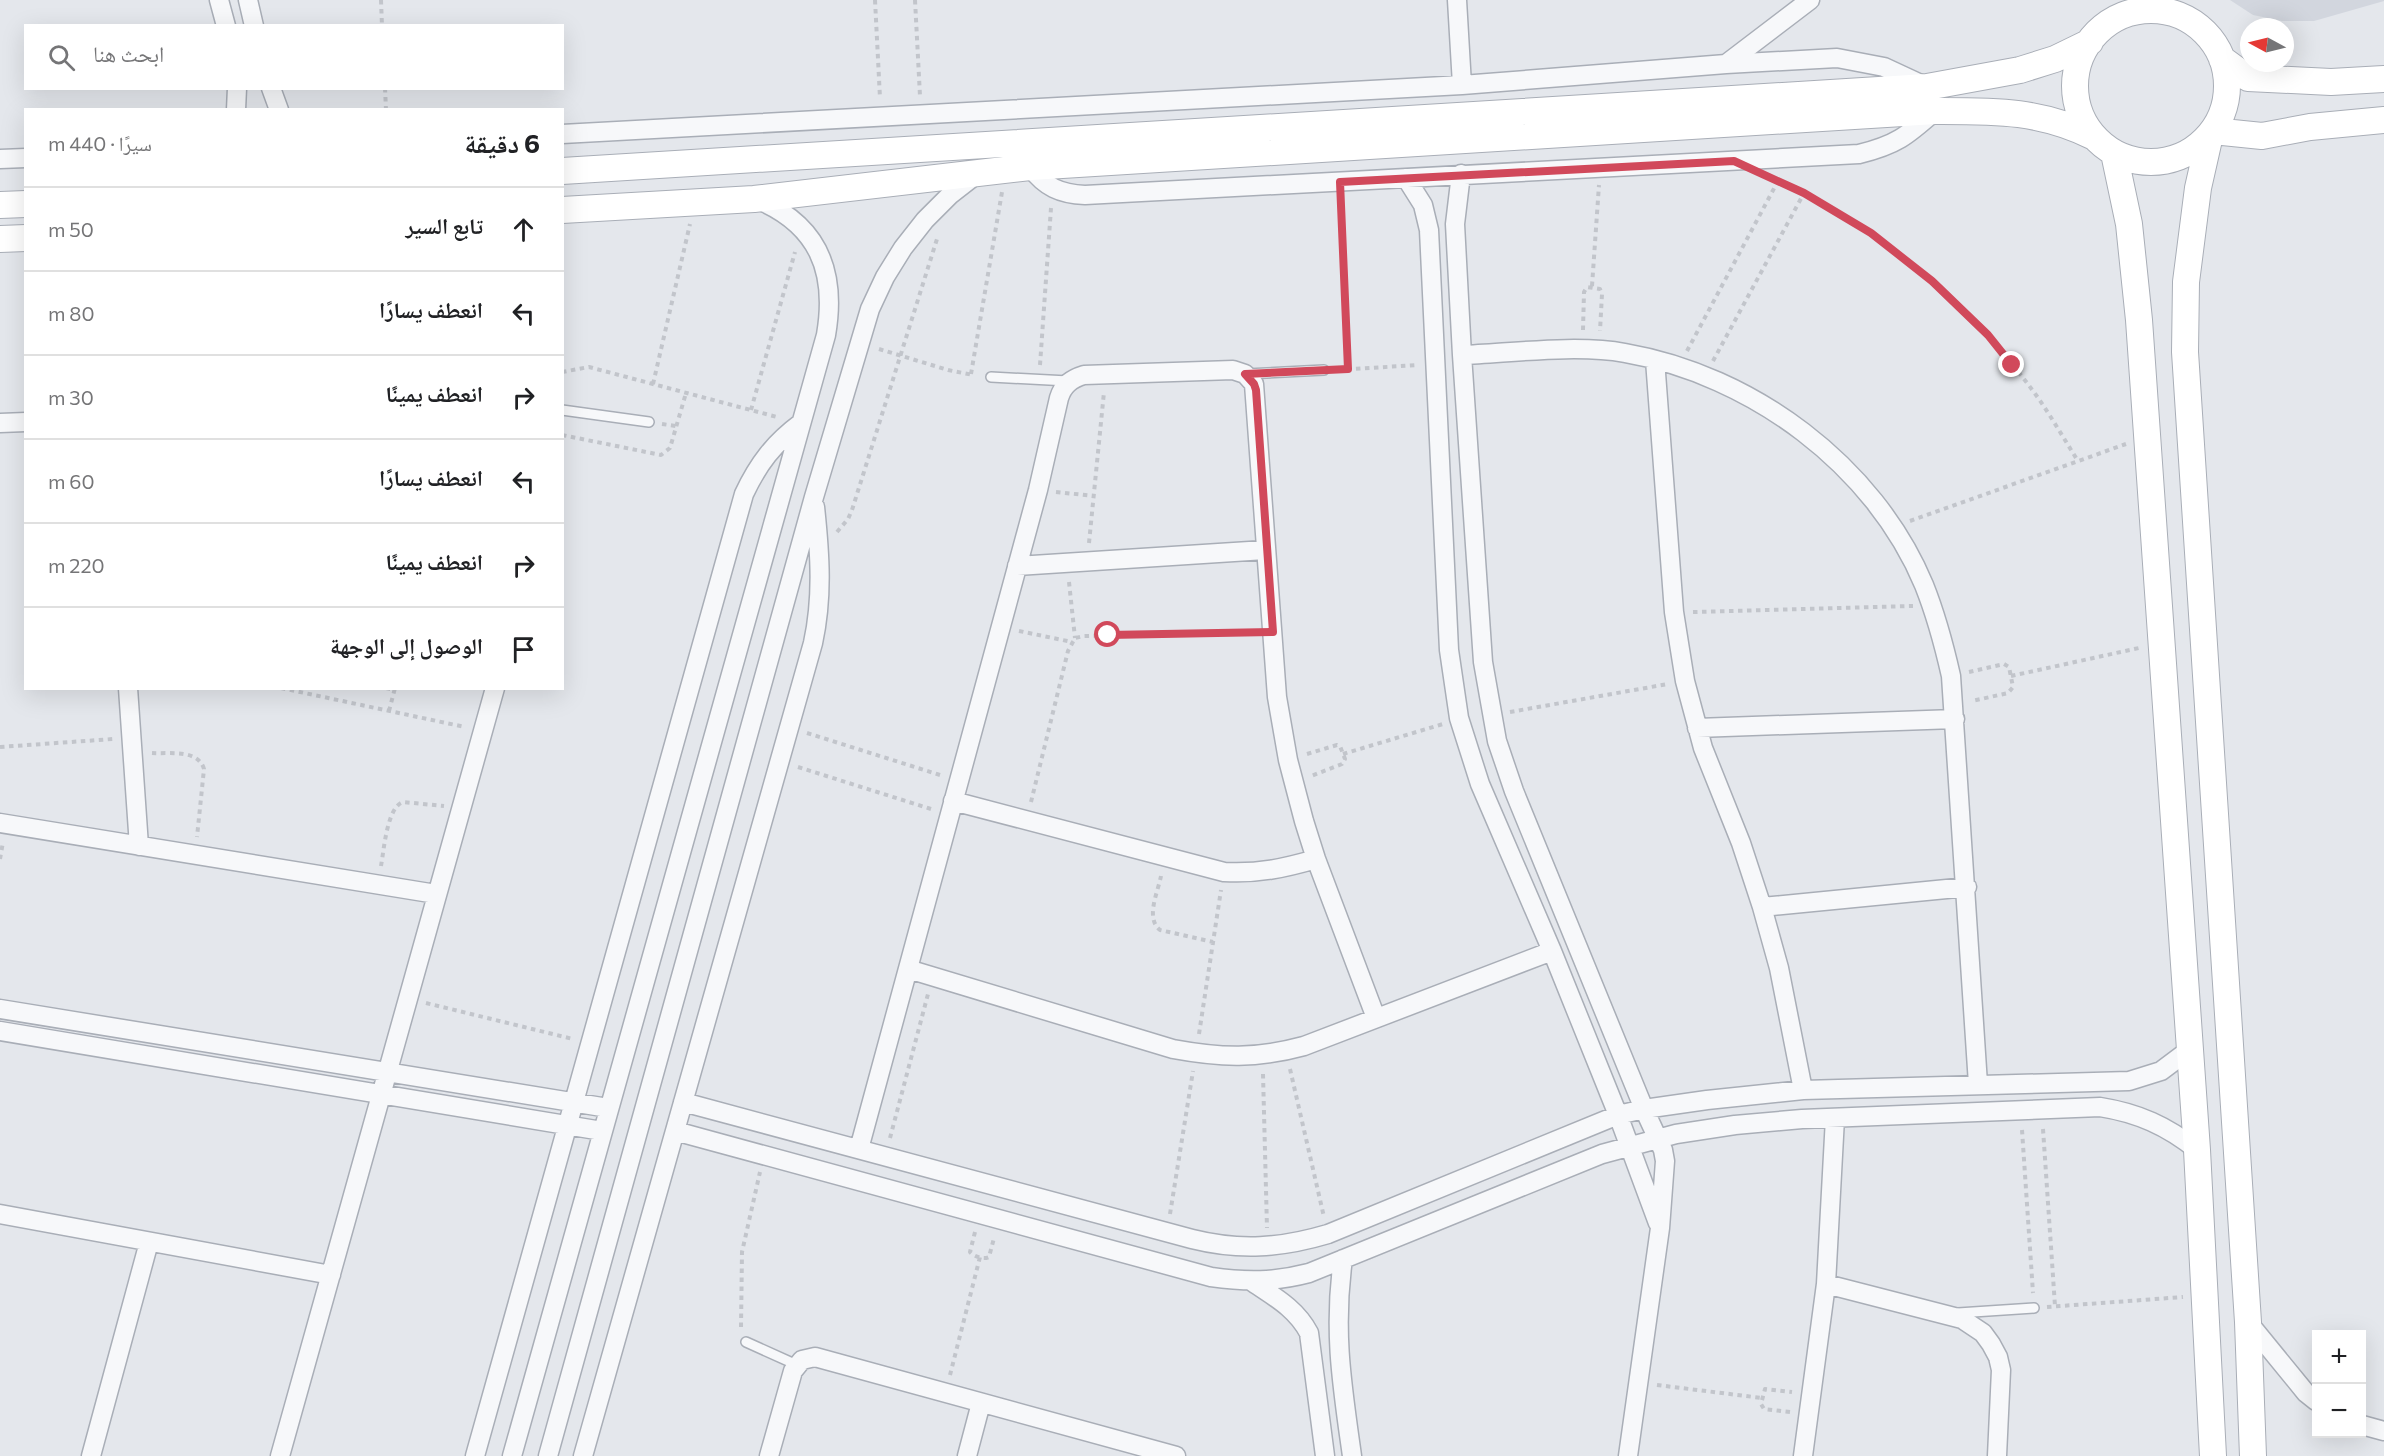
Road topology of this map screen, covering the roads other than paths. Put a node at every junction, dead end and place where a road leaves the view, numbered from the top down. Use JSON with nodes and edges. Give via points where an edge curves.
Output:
{"nodes":[{"id":1,"x":219,"y":0,"type":"edge"},
{"id":2,"x":248,"y":0,"type":"edge"},
{"id":3,"x":1457,"y":0,"type":"edge"},
{"id":4,"x":1810,"y":0,"type":"edge"},
{"id":5,"x":2110,"y":0,"type":"edge"},
{"id":6,"x":2188,"y":11,"type":"edge"},
{"id":7,"x":225,"y":24,"type":"edge"},
{"id":8,"x":254,"y":24,"type":"edge"},
{"id":9,"x":2095,"y":37,"type":"junction"},
{"id":10,"x":2222,"y":60,"type":"junction"},
{"id":11,"x":1726,"y":64,"type":"junction"},
{"id":12,"x":2384,"y":79,"type":"edge"},
{"id":13,"x":1462,"y":85,"type":"junction"},
{"id":14,"x":1927,"y":87,"type":"junction"},
{"id":15,"x":237,"y":90,"type":"edge"},
{"id":16,"x":272,"y":90,"type":"edge"},
{"id":17,"x":236,"y":108,"type":"edge"},
{"id":18,"x":278,"y":108,"type":"edge"},
{"id":19,"x":1935,"y":111,"type":"junction"},
{"id":20,"x":2384,"y":120,"type":"edge"},
{"id":21,"x":2357,"y":121,"type":"junction"},
{"id":22,"x":2384,"y":131,"type":"edge"},
{"id":23,"x":2211,"y":133,"type":"junction"},
{"id":24,"x":564,"y":134,"type":"edge"},
{"id":25,"x":2094,"y":137,"type":"junction"},
{"id":26,"x":2114,"y":153,"type":"junction"},
{"id":27,"x":24,"y":158,"type":"edge"},
{"id":28,"x":0,"y":159,"type":"edge"},
{"id":29,"x":1018,"y":169,"type":"junction"},
{"id":30,"x":564,"y":171,"type":"edge"},
{"id":31,"x":978,"y":174,"type":"junction"},
{"id":32,"x":1461,"y":174,"type":"junction"},
{"id":33,"x":1406,"y":178,"type":"junction"},
{"id":34,"x":754,"y":199,"type":"junction"},
{"id":35,"x":24,"y":204,"type":"edge"},
{"id":36,"x":0,"y":205,"type":"edge"},
{"id":37,"x":564,"y":210,"type":"edge"},
{"id":38,"x":24,"y":238,"type":"edge"},
{"id":39,"x":0,"y":239,"type":"edge"},
{"id":40,"x":1462,"y":354,"type":"junction"},
{"id":41,"x":1655,"y":360,"type":"junction"},
{"id":42,"x":1324,"y":370,"type":"road end"},
{"id":43,"x":1245,"y":374,"type":"junction"},
{"id":44,"x":991,"y":377,"type":"road end"},
{"id":45,"x":1071,"y":381,"type":"junction"},
{"id":46,"x":564,"y":410,"type":"edge"},
{"id":47,"x":24,"y":422,"type":"edge"},
{"id":48,"x":649,"y":422,"type":"dead end"},
{"id":49,"x":0,"y":423,"type":"edge"},
{"id":50,"x":801,"y":423,"type":"junction"},
{"id":51,"x":814,"y":497,"type":"junction"},
{"id":52,"x":1265,"y":550,"type":"junction"},
{"id":53,"x":1017,"y":566,"type":"junction"},
{"id":54,"x":128,"y":690,"type":"edge"},
{"id":55,"x":494,"y":690,"type":"edge"},
{"id":56,"x":1955,"y":712,"type":"junction"},
{"id":57,"x":1697,"y":728,"type":"junction"},
{"id":58,"x":951,"y":808,"type":"junction"},
{"id":59,"x":0,"y":823,"type":"edge"},
{"id":60,"x":139,"y":846,"type":"junction"},
{"id":61,"x":1316,"y":859,"type":"junction"},
{"id":62,"x":1967,"y":887,"type":"junction"},
{"id":63,"x":436,"y":894,"type":"junction"},
{"id":64,"x":1762,"y":908,"type":"junction"},
{"id":65,"x":1552,"y":951,"type":"junction"},
{"id":66,"x":908,"y":969,"type":"junction"},
{"id":67,"x":0,"y":1009,"type":"edge"},
{"id":68,"x":1376,"y":1018,"type":"junction"},
{"id":69,"x":0,"y":1031,"type":"edge"},
{"id":70,"x":2189,"y":1050,"type":"junction"},
{"id":71,"x":387,"y":1072,"type":"junction"},
{"id":72,"x":1978,"y":1084,"type":"junction"},
{"id":73,"x":1803,"y":1090,"type":"junction"},
{"id":74,"x":381,"y":1094,"type":"junction"},
{"id":75,"x":574,"y":1102,"type":"junction"},
{"id":76,"x":684,"y":1102,"type":"junction"},
{"id":77,"x":608,"y":1108,"type":"junction"},
{"id":78,"x":1644,"y":1109,"type":"junction"},
{"id":79,"x":1618,"y":1115,"type":"junction"},
{"id":80,"x":1835,"y":1118,"type":"junction"},
{"id":81,"x":568,"y":1125,"type":"junction"},
{"id":82,"x":602,"y":1131,"type":"junction"},
{"id":83,"x":675,"y":1131,"type":"junction"},
{"id":84,"x":1657,"y":1138,"type":"junction"},
{"id":85,"x":1629,"y":1145,"type":"junction"},
{"id":86,"x":859,"y":1149,"type":"junction"},
{"id":87,"x":2197,"y":1150,"type":"junction"},
{"id":88,"x":0,"y":1214,"type":"edge"},
{"id":89,"x":1660,"y":1228,"type":"junction"},
{"id":90,"x":149,"y":1242,"type":"junction"},
{"id":91,"x":1343,"y":1259,"type":"junction"},
{"id":92,"x":331,"y":1275,"type":"junction"},
{"id":93,"x":1251,"y":1281,"type":"junction"},
{"id":94,"x":1826,"y":1284,"type":"junction"},
{"id":95,"x":2034,"y":1308,"type":"road end"},
{"id":96,"x":1947,"y":1314,"type":"junction"},
{"id":97,"x":2248,"y":1322,"type":"junction"},
{"id":98,"x":746,"y":1342,"type":"road end"},
{"id":99,"x":797,"y":1365,"type":"junction"},
{"id":100,"x":2312,"y":1398,"type":"edge"},
{"id":101,"x":981,"y":1403,"type":"junction"},
{"id":102,"x":2366,"y":1426,"type":"edge"},
{"id":103,"x":2384,"y":1431,"type":"edge"},
{"id":104,"x":91,"y":1456,"type":"edge"},
{"id":105,"x":280,"y":1456,"type":"edge"},
{"id":106,"x":474,"y":1456,"type":"edge"},
{"id":107,"x":512,"y":1456,"type":"edge"},
{"id":108,"x":548,"y":1456,"type":"edge"},
{"id":109,"x":583,"y":1456,"type":"edge"},
{"id":110,"x":769,"y":1456,"type":"edge"},
{"id":111,"x":967,"y":1456,"type":"edge"},
{"id":112,"x":1176,"y":1456,"type":"edge"},
{"id":113,"x":1325,"y":1456,"type":"edge"},
{"id":114,"x":1352,"y":1456,"type":"edge"},
{"id":115,"x":1628,"y":1456,"type":"edge"},
{"id":116,"x":1803,"y":1456,"type":"edge"},
{"id":117,"x":1997,"y":1456,"type":"edge"},
{"id":118,"x":2213,"y":1456,"type":"edge"},
{"id":119,"x":2253,"y":1456,"type":"edge"}],
"edges":[{"from":1,"to":7,"type":"street"},
{"from":2,"to":8,"type":"street"},
{"from":3,"to":13,"type":"street"},
{"from":4,"to":11,"type":"street"},
{"from":5,"to":9,"type":"street"},
{"from":6,"to":9,"type":"street","via":[[2134,12],[2116,19]]},
{"from":6,"to":10,"type":"street"},
{"from":9,"to":14,"type":"street","via":[[2055,59],[2020,70]]},
{"from":9,"to":25,"type":"street","via":[[2080,60],[2076,80],[2077,101]]},
{"from":10,"to":12,"type":"street","via":[[2248,78],[2331,82]]},
{"from":10,"to":23,"type":"street","via":[[2227,96]]},
{"from":11,"to":13,"type":"street"},
{"from":11,"to":14,"type":"street","via":[[1838,58],[1884,67]]},
{"from":13,"to":24,"type":"street"},
{"from":14,"to":30,"type":"street"},
{"from":15,"to":17,"type":"street"},
{"from":16,"to":18,"type":"street"},
{"from":19,"to":25,"type":"street","via":[[2029,114]]},
{"from":19,"to":29,"type":"street"},
{"from":19,"to":32,"type":"street","via":[[1904,139],[1859,154]]},
{"from":20,"to":21,"type":"street"},
{"from":21,"to":22,"type":"street"},
{"from":21,"to":23,"type":"street","via":[[2262,136]]},
{"from":23,"to":26,"type":"street","via":[[2190,153],[2165,162],[2139,162]]},
{"from":23,"to":97,"type":"street","via":[[2198,188],[2186,282],[2185,352]]},
{"from":25,"to":26,"type":"street"},
{"from":26,"to":70,"type":"street","via":[[2123,188],[2134,272]]},
{"from":27,"to":28,"type":"street"},
{"from":29,"to":31,"type":"street"},
{"from":29,"to":33,"type":"street","via":[[1052,189],[1085,195]]},
{"from":31,"to":34,"type":"street"},
{"from":31,"to":51,"type":"street","via":[[942,204],[903,248],[880,288],[859,343]]},
{"from":32,"to":33,"type":"street"},
{"from":32,"to":40,"type":"street","via":[[1455,225]]},
{"from":33,"to":65,"type":"street","via":[[1423,205],[1429,230],[1449,650],[1459,718],[1480,784]]},
{"from":34,"to":37,"type":"street"},
{"from":34,"to":50,"type":"street","via":[[788,215],[802,228],[825,266],[830,288],[826,335]]},
{"from":35,"to":36,"type":"street"},
{"from":38,"to":39,"type":"street"},
{"from":40,"to":41,"type":"street","via":[[1590,350]]},
{"from":40,"to":78,"type":"street","via":[[1483,662],[1497,741]]},
{"from":41,"to":56,"type":"street","via":[[1704,377],[1766,407],[1842,465],[1874,501],[1923,584],[1940,629]]},
{"from":41,"to":57,"type":"street","via":[[1674,612]]},
{"from":42,"to":43,"type":"lane"},
{"from":43,"to":45,"type":"street","via":[[1233,369],[1106,374],[1084,375]]},
{"from":43,"to":52,"type":"street","via":[[1256,390]]},
{"from":44,"to":45,"type":"lane"},
{"from":45,"to":53,"type":"street","via":[[1059,398]]},
{"from":46,"to":48,"type":"lane"},
{"from":47,"to":49,"type":"street"},
{"from":50,"to":75,"type":"street","via":[[766,454],[744,494]]},
{"from":50,"to":77,"type":"street"},
{"from":51,"to":76,"type":"street","via":[[821,576],[819,618]]},
{"from":51,"to":108,"type":"street"},
{"from":52,"to":53,"type":"street"},
{"from":52,"to":61,"type":"street","via":[[1277,697],[1293,783]]},
{"from":53,"to":58,"type":"street"},
{"from":54,"to":60,"type":"street"},
{"from":55,"to":63,"type":"street"},
{"from":56,"to":57,"type":"street"},
{"from":56,"to":62,"type":"street"},
{"from":57,"to":64,"type":"street"},
{"from":58,"to":61,"type":"street","via":[[1027,820],[1206,868],[1243,873],[1280,870]]},
{"from":58,"to":66,"type":"street"},
{"from":59,"to":60,"type":"street"},
{"from":60,"to":63,"type":"street"},
{"from":61,"to":68,"type":"street"},
{"from":62,"to":64,"type":"street"},
{"from":62,"to":72,"type":"street"},
{"from":63,"to":71,"type":"street"},
{"from":64,"to":73,"type":"street","via":[[1779,968]]},
{"from":65,"to":68,"type":"street"},
{"from":65,"to":79,"type":"street"},
{"from":66,"to":68,"type":"street","via":[[1173,1049],[1226,1056],[1286,1051]]},
{"from":66,"to":86,"type":"street"},
{"from":67,"to":71,"type":"street"},
{"from":69,"to":74,"type":"street"},
{"from":70,"to":72,"type":"street","via":[[2161,1071],[2129,1081]]},
{"from":70,"to":87,"type":"street"},
{"from":71,"to":74,"type":"street"},
{"from":71,"to":75,"type":"street"},
{"from":72,"to":73,"type":"street"},
{"from":73,"to":78,"type":"street"},
{"from":74,"to":81,"type":"street"},
{"from":74,"to":92,"type":"street"},
{"from":75,"to":77,"type":"street"},
{"from":75,"to":81,"type":"street"},
{"from":76,"to":83,"type":"street"},
{"from":76,"to":86,"type":"street"},
{"from":77,"to":82,"type":"street"},
{"from":78,"to":79,"type":"street"},
{"from":78,"to":84,"type":"street"},
{"from":79,"to":85,"type":"street"},
{"from":79,"to":86,"type":"street","via":[[1328,1234],[1268,1247],[1209,1243]]},
{"from":80,"to":84,"type":"street","via":[[1735,1125]]},
{"from":80,"to":87,"type":"street","via":[[2100,1107],[2124,1111],[2163,1126]]},
{"from":80,"to":94,"type":"street"},
{"from":81,"to":82,"type":"street"},
{"from":81,"to":106,"type":"street"},
{"from":82,"to":107,"type":"street"},
{"from":83,"to":93,"type":"street","via":[[1211,1277]]},
{"from":83,"to":109,"type":"street"},
{"from":84,"to":85,"type":"street"},
{"from":84,"to":89,"type":"street","via":[[1665,1161]]},
{"from":85,"to":89,"type":"street"},
{"from":85,"to":91,"type":"street"},
{"from":87,"to":118,"type":"street"},
{"from":88,"to":90,"type":"street"},
{"from":89,"to":115,"type":"street"},
{"from":90,"to":92,"type":"street"},
{"from":90,"to":104,"type":"street"},
{"from":91,"to":93,"type":"street","via":[[1289,1278]]},
{"from":91,"to":114,"type":"street","via":[[1338,1347]]},
{"from":92,"to":105,"type":"street"},
{"from":93,"to":113,"type":"street","via":[[1287,1305],[1308,1333]]},
{"from":94,"to":96,"type":"street"},
{"from":94,"to":116,"type":"street"},
{"from":95,"to":96,"type":"lane"},
{"from":96,"to":117,"type":"street","via":[[1973,1324],[1998,1357],[2001,1384]]},
{"from":97,"to":100,"type":"street"},
{"from":97,"to":119,"type":"street"},
{"from":98,"to":99,"type":"lane"},
{"from":99,"to":101,"type":"street","via":[[815,1357]]},
{"from":99,"to":110,"type":"street"},
{"from":101,"to":111,"type":"street"},
{"from":101,"to":112,"type":"street"},
{"from":102,"to":103,"type":"street"}]}
